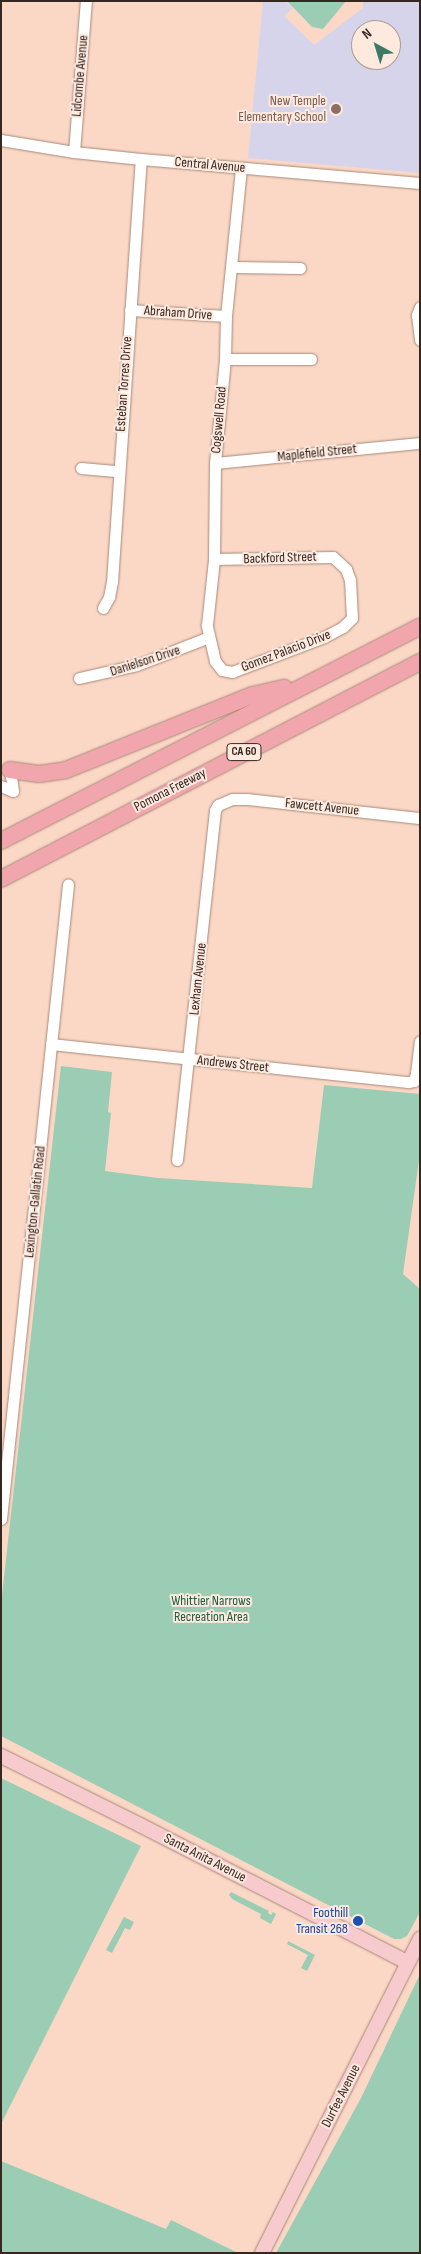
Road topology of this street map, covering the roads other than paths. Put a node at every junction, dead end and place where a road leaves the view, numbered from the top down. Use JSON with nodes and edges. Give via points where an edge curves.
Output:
{"nodes":[{"id":1,"x":86,"y":1,"type":"edge"},
{"id":2,"x":1,"y":140,"type":"edge"},
{"id":3,"x":74,"y":152,"type":"junction"},
{"id":4,"x":142,"y":159,"type":"junction"},
{"id":5,"x":242,"y":168,"type":"junction"},
{"id":6,"x":420,"y":183,"type":"edge"},
{"id":7,"x":232,"y":267,"type":"junction"},
{"id":8,"x":300,"y":268,"type":"dead end"},
{"id":9,"x":420,"y":306,"type":"edge"},
{"id":10,"x":130,"y":310,"type":"junction"},
{"id":11,"x":226,"y":316,"type":"junction"},
{"id":12,"x":420,"y":340,"type":"edge"},
{"id":13,"x":225,"y":359,"type":"junction"},
{"id":14,"x":311,"y":359,"type":"dead end"},
{"id":15,"x":420,"y":443,"type":"edge"},
{"id":16,"x":215,"y":463,"type":"junction"},
{"id":17,"x":81,"y":468,"type":"dead end"},
{"id":18,"x":118,"y":471,"type":"junction"},
{"id":19,"x":214,"y":559,"type":"junction"},
{"id":20,"x":104,"y":608,"type":"dead end"},
{"id":21,"x":349,"y":623,"type":"joint"},
{"id":22,"x":420,"y":627,"type":"edge"},
{"id":23,"x":209,"y":637,"type":"junction"},
{"id":24,"x":420,"y":662,"type":"edge"},
{"id":25,"x":222,"y":670,"type":"joint"},
{"id":26,"x":79,"y":678,"type":"dead end"},
{"id":27,"x":306,"y":684,"type":"junction"},
{"id":28,"x":6,"y":770,"type":"edge"},
{"id":29,"x":1,"y":786,"type":"edge"},
{"id":30,"x":224,"y":802,"type":"joint"},
{"id":31,"x":420,"y":818,"type":"edge"},
{"id":32,"x":1,"y":840,"type":"edge"},
{"id":33,"x":69,"y":844,"type":"junction"},
{"id":34,"x":1,"y":879,"type":"edge"},
{"id":35,"x":1,"y":884,"type":"edge"},
{"id":36,"x":68,"y":885,"type":"dead end"},
{"id":37,"x":420,"y":1042,"type":"edge"},
{"id":38,"x":51,"y":1044,"type":"junction"},
{"id":39,"x":189,"y":1060,"type":"junction"},
{"id":40,"x":177,"y":1160,"type":"dead end"},
{"id":41,"x":1,"y":1519,"type":"edge"},
{"id":42,"x":1,"y":1756,"type":"edge"},
{"id":43,"x":420,"y":1938,"type":"edge"},
{"id":44,"x":408,"y":1963,"type":"junction"},
{"id":45,"x":262,"y":2253,"type":"edge"}],
"edges":[{"from":1,"to":3,"type":"street","name":"Lidcombe Avenue"},
{"from":2,"to":3,"type":"street","name":"Central Avenue"},
{"from":3,"to":4,"type":"street","name":"Central Avenue"},
{"from":4,"to":5,"type":"street","name":"Central Avenue"},
{"from":4,"to":10,"type":"street","name":"Esteban Torres Drive"},
{"from":5,"to":6,"type":"street","name":"Central Avenue"},
{"from":5,"to":7,"type":"street","name":"Cogswell Road"},
{"from":7,"to":8,"type":"street"},
{"from":7,"to":11,"type":"street","name":"Cogswell Road"},
{"from":9,"to":12,"type":"street","via":[[417,315]]},
{"from":10,"to":11,"type":"street","name":"Abraham Drive"},
{"from":10,"to":18,"type":"street","name":"Esteban Torres Drive"},
{"from":11,"to":13,"type":"street","name":"Cogswell Road"},
{"from":13,"to":14,"type":"street"},
{"from":13,"to":16,"type":"street","name":"Cogswell Road"},
{"from":15,"to":16,"type":"street","name":"Maplefield Street"},
{"from":16,"to":19,"type":"street","name":"Cogswell Road"},
{"from":17,"to":18,"type":"street"},
{"from":18,"to":20,"type":"street","name":"Esteban Torres Drive","via":[[112,582]]},
{"from":19,"to":21,"type":"street","name":"Backford Street","via":[[333,557],[346,569],[350,580],[353,612]]},
{"from":19,"to":23,"type":"street","name":"Cogswell Road","via":[[207,625]]},
{"from":21,"to":25,"type":"street","name":"Gomez Palacio Drive","via":[[324,637],[232,672]]},
{"from":22,"to":27,"type":"highway","number":"CA 60"},
{"from":23,"to":25,"type":"street","name":"Cogswell Road","via":[[215,661]]},
{"from":23,"to":26,"type":"street","name":"Danielson Drive","via":[[137,665]]},
{"from":24,"to":33,"type":"highway","name":"Pomona Freeway","number":"CA 60"},
{"from":27,"to":28,"type":"highway","via":[[253,695],[66,770],[39,774]]},
{"from":27,"to":32,"type":"highway","number":"CA 60"},
{"from":28,"to":29,"type":"street","via":[[13,791]]},
{"from":30,"to":31,"type":"street","name":"Fawcett Avenue","via":[[246,799]]},
{"from":30,"to":39,"type":"street","name":"Lexham Avenue","via":[[216,810]]},
{"from":33,"to":34,"type":"highway","name":"Pomona Freeway","number":"CA 60"},
{"from":33,"to":35,"type":"highway"},
{"from":36,"to":38,"type":"street","name":"Lexington-Gallatin Road"},
{"from":37,"to":39,"type":"street","name":"Andrews Street","via":[[414,1080],[408,1082]]},
{"from":38,"to":39,"type":"street","name":"Andrews Street"},
{"from":38,"to":41,"type":"street","name":"Lexington-Gallatin Road"},
{"from":39,"to":40,"type":"street","name":"Lexham Avenue"},
{"from":42,"to":44,"type":"main road","name":"Santa Anita Avenue"},
{"from":43,"to":44,"type":"main road","name":"Durfee Avenue"},
{"from":44,"to":45,"type":"main road","name":"Durfee Avenue"}]}
